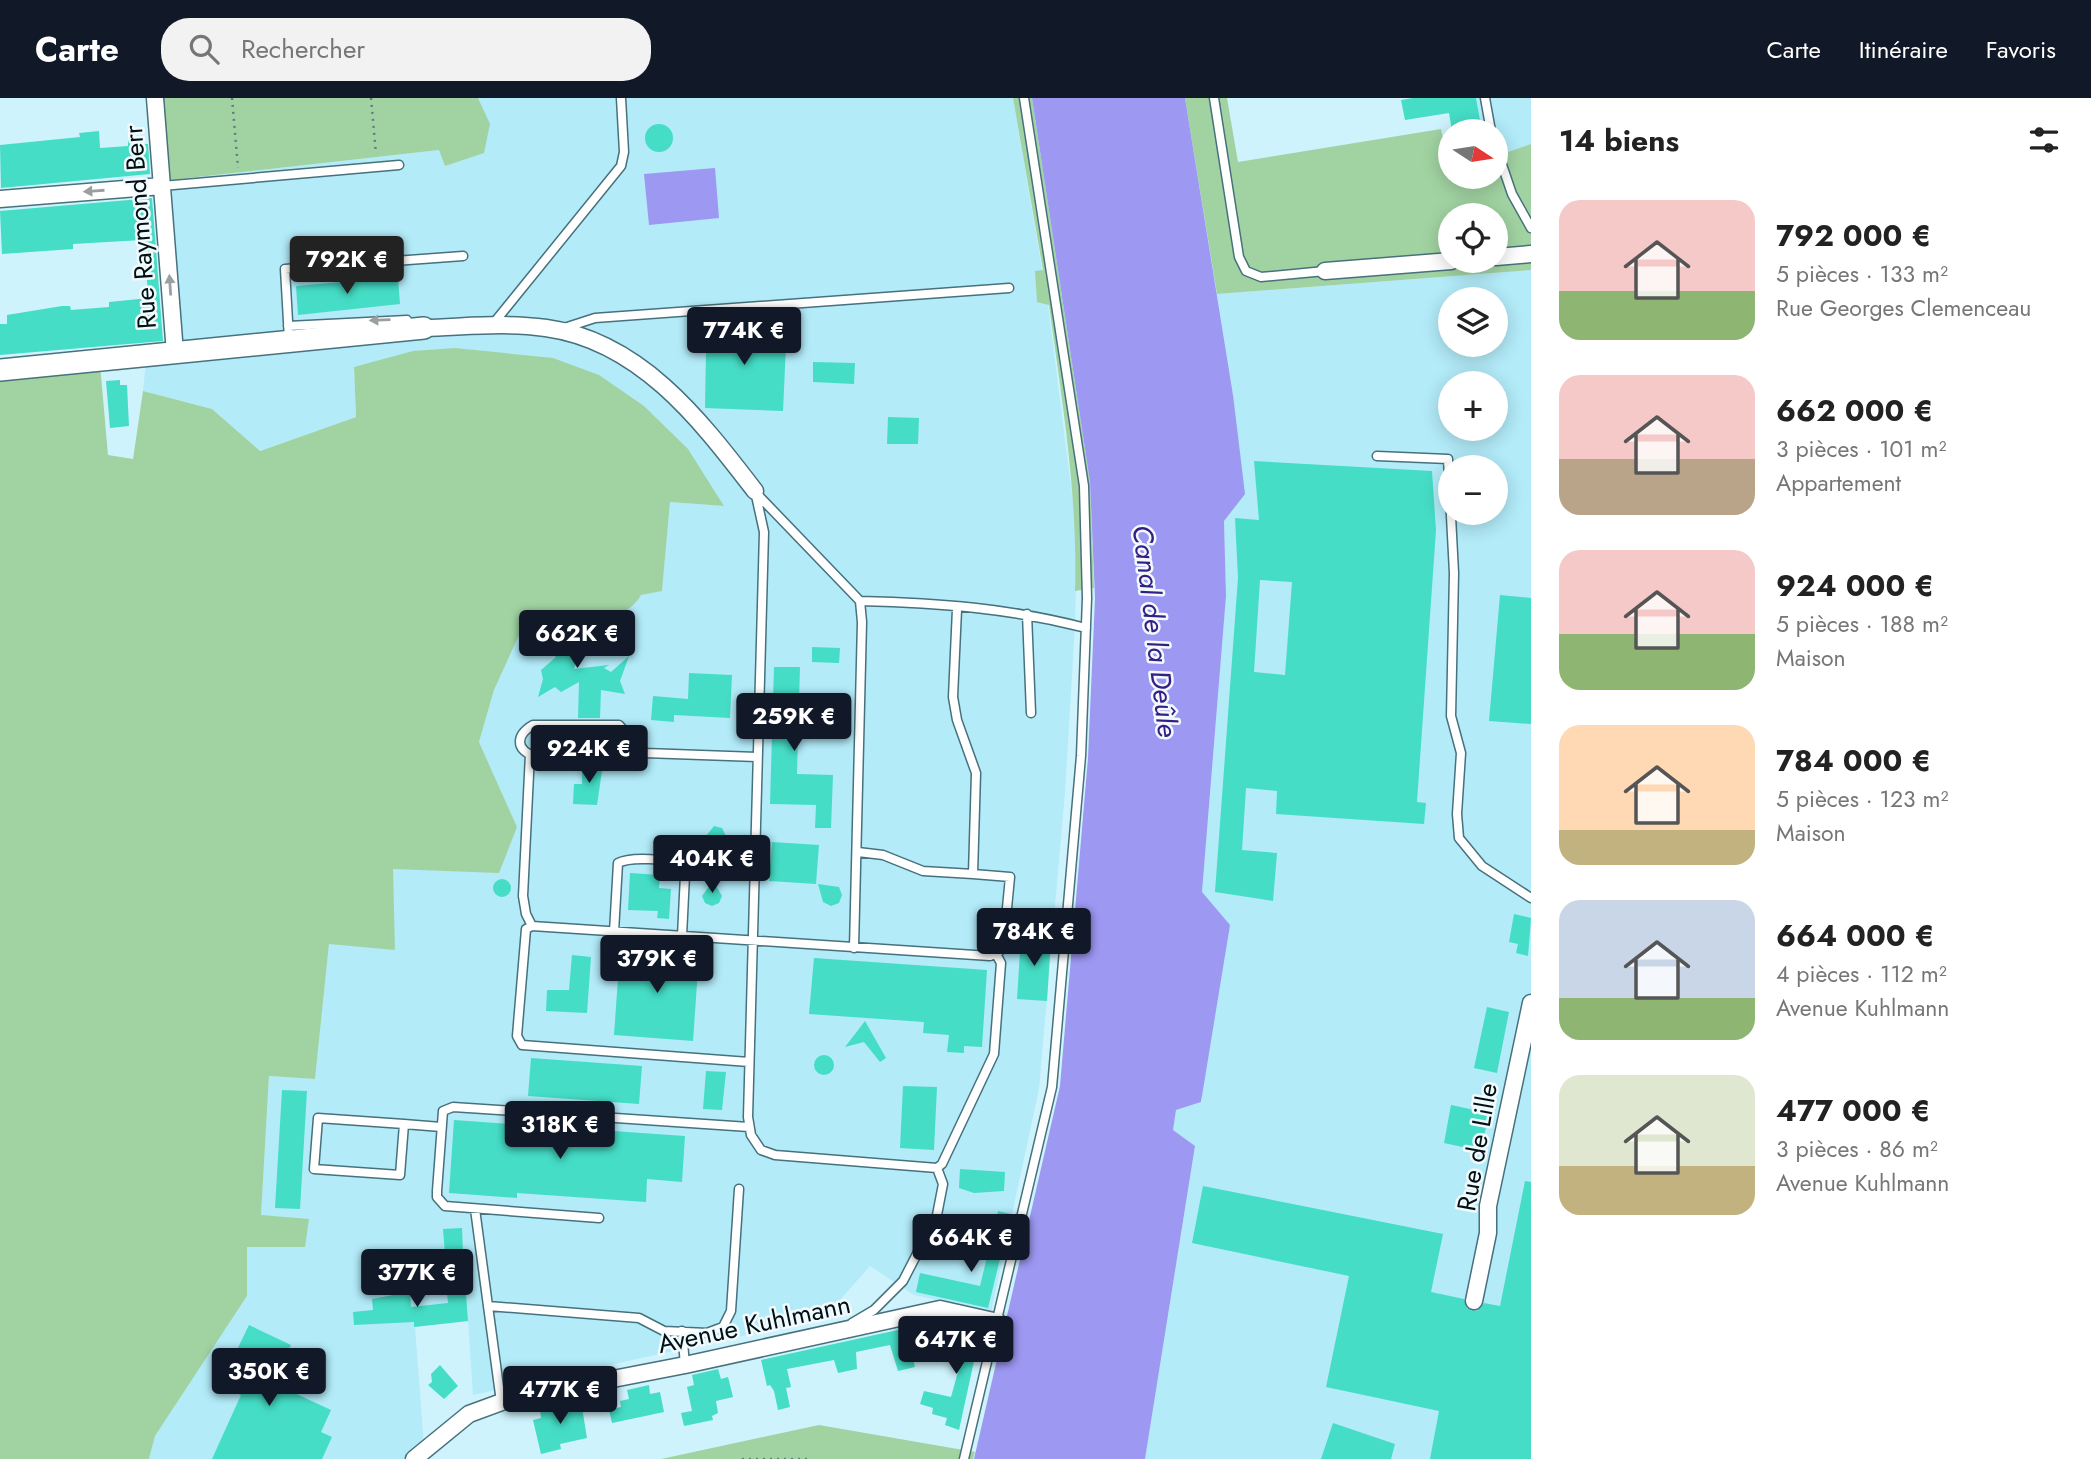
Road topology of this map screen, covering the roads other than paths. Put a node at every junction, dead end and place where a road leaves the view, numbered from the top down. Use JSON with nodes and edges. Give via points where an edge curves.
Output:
{"nodes":[{"id":1,"x":155,"y":98,"type":"edge"},
{"id":2,"x":621,"y":98,"type":"edge"},
{"id":3,"x":1024,"y":98,"type":"edge"},
{"id":4,"x":1214,"y":98,"type":"edge"},
{"id":5,"x":1485,"y":98,"type":"edge"},
{"id":6,"x":1489,"y":119,"type":"edge"},
{"id":7,"x":398,"y":165,"type":"dead end"},
{"id":8,"x":1508,"y":182,"type":"edge"},
{"id":9,"x":162,"y":186,"type":"junction"},
{"id":10,"x":0,"y":199,"type":"edge"},
{"id":11,"x":1531,"y":228,"type":"edge"},
{"id":12,"x":1531,"y":254,"type":"edge"},
{"id":13,"x":463,"y":256,"type":"dead end"},
{"id":14,"x":1508,"y":256,"type":"edge"},
{"id":15,"x":1438,"y":262,"type":"edge"},
{"id":16,"x":1325,"y":271,"type":"joint"},
{"id":17,"x":1009,"y":288,"type":"dead end"},
{"id":18,"x":493,"y":324,"type":"junction"},
{"id":19,"x":448,"y":327,"type":"junction"},
{"id":20,"x":424,"y":328,"type":"joint"},
{"id":21,"x":559,"y":330,"type":"junction"},
{"id":22,"x":288,"y":334,"type":"junction"},
{"id":23,"x":175,"y":353,"type":"junction"},
{"id":24,"x":0,"y":370,"type":"edge"},
{"id":25,"x":1377,"y":456,"type":"dead end"},
{"id":26,"x":755,"y":491,"type":"junction"},
{"id":27,"x":860,"y":601,"type":"junction"},
{"id":28,"x":957,"y":609,"type":"dead end"},
{"id":29,"x":1027,"y":614,"type":"junction"},
{"id":30,"x":1086,"y":628,"type":"junction"},
{"id":31,"x":1031,"y":713,"type":"dead end"},
{"id":32,"x":645,"y":753,"type":"junction"},
{"id":33,"x":530,"y":754,"type":"junction"},
{"id":34,"x":757,"y":757,"type":"junction"},
{"id":35,"x":858,"y":852,"type":"junction"},
{"id":36,"x":973,"y":874,"type":"junction"},
{"id":37,"x":1531,"y":898,"type":"edge"},
{"id":38,"x":532,"y":926,"type":"junction"},
{"id":39,"x":614,"y":932,"type":"junction"},
{"id":40,"x":682,"y":936,"type":"junction"},
{"id":41,"x":751,"y":941,"type":"junction"},
{"id":42,"x":854,"y":948,"type":"junction"},
{"id":43,"x":996,"y":954,"type":"junction"},
{"id":44,"x":1531,"y":1003,"type":"edge"},
{"id":45,"x":749,"y":1062,"type":"junction"},
{"id":46,"x":404,"y":1124,"type":"junction"},
{"id":47,"x":441,"y":1127,"type":"junction"},
{"id":48,"x":749,"y":1127,"type":"junction"},
{"id":49,"x":937,"y":1168,"type":"junction"},
{"id":50,"x":740,"y":1189,"type":"dead end"},
{"id":51,"x":475,"y":1209,"type":"junction"},
{"id":52,"x":599,"y":1218,"type":"dead end"},
{"id":53,"x":1474,"y":1301,"type":"dead end"},
{"id":54,"x":488,"y":1306,"type":"junction"},
{"id":55,"x":998,"y":1322,"type":"junction"},
{"id":56,"x":682,"y":1331,"type":"junction"},
{"id":57,"x":839,"y":1331,"type":"junction"},
{"id":58,"x":685,"y":1365,"type":"junction"},
{"id":59,"x":501,"y":1402,"type":"junction"},
{"id":60,"x":414,"y":1459,"type":"edge"},
{"id":61,"x":964,"y":1459,"type":"edge"}],
"edges":[{"from":1,"to":9,"type":"street","name":"Rue Raymond Berr"},
{"from":2,"to":18,"type":"lane","via":[[621,166]]},
{"from":3,"to":30,"type":"lane","via":[[1084,486]]},
{"from":4,"to":16,"type":"lane","via":[[1239,257],[1246,271],[1261,277]]},
{"from":5,"to":6,"type":"lane"},
{"from":7,"to":9,"type":"lane"},
{"from":8,"to":11,"type":"lane"},
{"from":9,"to":10,"type":"street","one_way":true},
{"from":23,"to":9,"type":"street","name":"Rue Raymond Berr","one_way":true},
{"from":12,"to":14,"type":"street"},
{"from":13,"to":22,"type":"lane","via":[[285,269]]},
{"from":15,"to":16,"type":"street"},
{"from":17,"to":21,"type":"lane","via":[[595,318]]},
{"from":18,"to":19,"type":"street"},
{"from":18,"to":21,"type":"street"},
{"from":19,"to":20,"type":"street"},
{"from":19,"to":22,"type":"lane","one_way":true,"via":[[386,319]]},
{"from":20,"to":22,"type":"street"},
{"from":21,"to":26,"type":"street","via":[[600,344],[664,385],[709,431]]},
{"from":22,"to":23,"type":"street"},
{"from":23,"to":24,"type":"street"},
{"from":25,"to":37,"type":"lane","via":[[1448,459],[1454,573],[1451,716],[1461,753],[1459,838],[1482,866]]},
{"from":26,"to":27,"type":"lane"},
{"from":26,"to":34,"type":"lane","via":[[764,532]]},
{"from":27,"to":29,"type":"lane","via":[[956,604]]},
{"from":27,"to":35,"type":"lane"},
{"from":28,"to":36,"type":"lane","via":[[953,696],[976,774]]},
{"from":29,"to":30,"type":"lane"},
{"from":29,"to":31,"type":"lane"},
{"from":30,"to":55,"type":"lane","via":[[1081,756],[1052,1087]]},
{"from":32,"to":33,"type":"lane","via":[[632,758]]},
{"from":32,"to":33,"type":"lane","via":[[619,725],[533,725],[524,730],[519,746]]},
{"from":32,"to":34,"type":"lane"},
{"from":33,"to":38,"type":"lane","via":[[523,896]]},
{"from":34,"to":41,"type":"lane"},
{"from":35,"to":36,"type":"lane","via":[[883,855],[923,871]]},
{"from":35,"to":42,"type":"lane"},
{"from":36,"to":43,"type":"lane","via":[[1010,877],[1004,939]]},
{"from":38,"to":39,"type":"lane"},
{"from":38,"to":45,"type":"lane","via":[[524,935],[517,1036],[522,1045]]},
{"from":39,"to":40,"type":"lane"},
{"from":39,"to":40,"type":"lane","via":[[618,863],[673,862],[682,865],[685,875]]},
{"from":40,"to":41,"type":"lane"},
{"from":41,"to":42,"type":"lane"},
{"from":41,"to":45,"type":"lane"},
{"from":42,"to":43,"type":"lane"},
{"from":43,"to":49,"type":"lane","via":[[1001,963],[994,1054]]},
{"from":44,"to":53,"type":"street","name":"Rue de Lille","via":[[1488,1206],[1488,1233]]},
{"from":45,"to":48,"type":"lane"},
{"from":46,"to":46,"type":"lane","via":[[318,1118],[314,1169],[400,1175]]},
{"from":46,"to":47,"type":"lane"},
{"from":47,"to":48,"type":"lane","via":[[443,1111],[453,1107]]},
{"from":47,"to":51,"type":"lane","via":[[437,1197],[445,1206]]},
{"from":48,"to":49,"type":"lane","via":[[761,1150],[775,1156]]},
{"from":49,"to":57,"type":"lane","via":[[943,1184],[937,1215],[903,1281],[874,1310]]},
{"from":50,"to":56,"type":"lane","via":[[728,1322],[707,1333]]},
{"from":51,"to":52,"type":"lane"},
{"from":51,"to":54,"type":"lane"},
{"from":54,"to":56,"type":"lane","via":[[639,1318],[664,1331]]},
{"from":54,"to":59,"type":"lane"},
{"from":55,"to":57,"type":"street","name":"Avenue Kuhlmann","via":[[940,1309]]},
{"from":55,"to":61,"type":"lane"},
{"from":56,"to":58,"type":"lane"},
{"from":57,"to":58,"type":"street","name":"Avenue Kuhlmann"},
{"from":58,"to":59,"type":"street","name":"Avenue Kuhlmann"},
{"from":59,"to":60,"type":"street","name":"Avenue Kuhlmann","via":[[469,1413]]}]}
